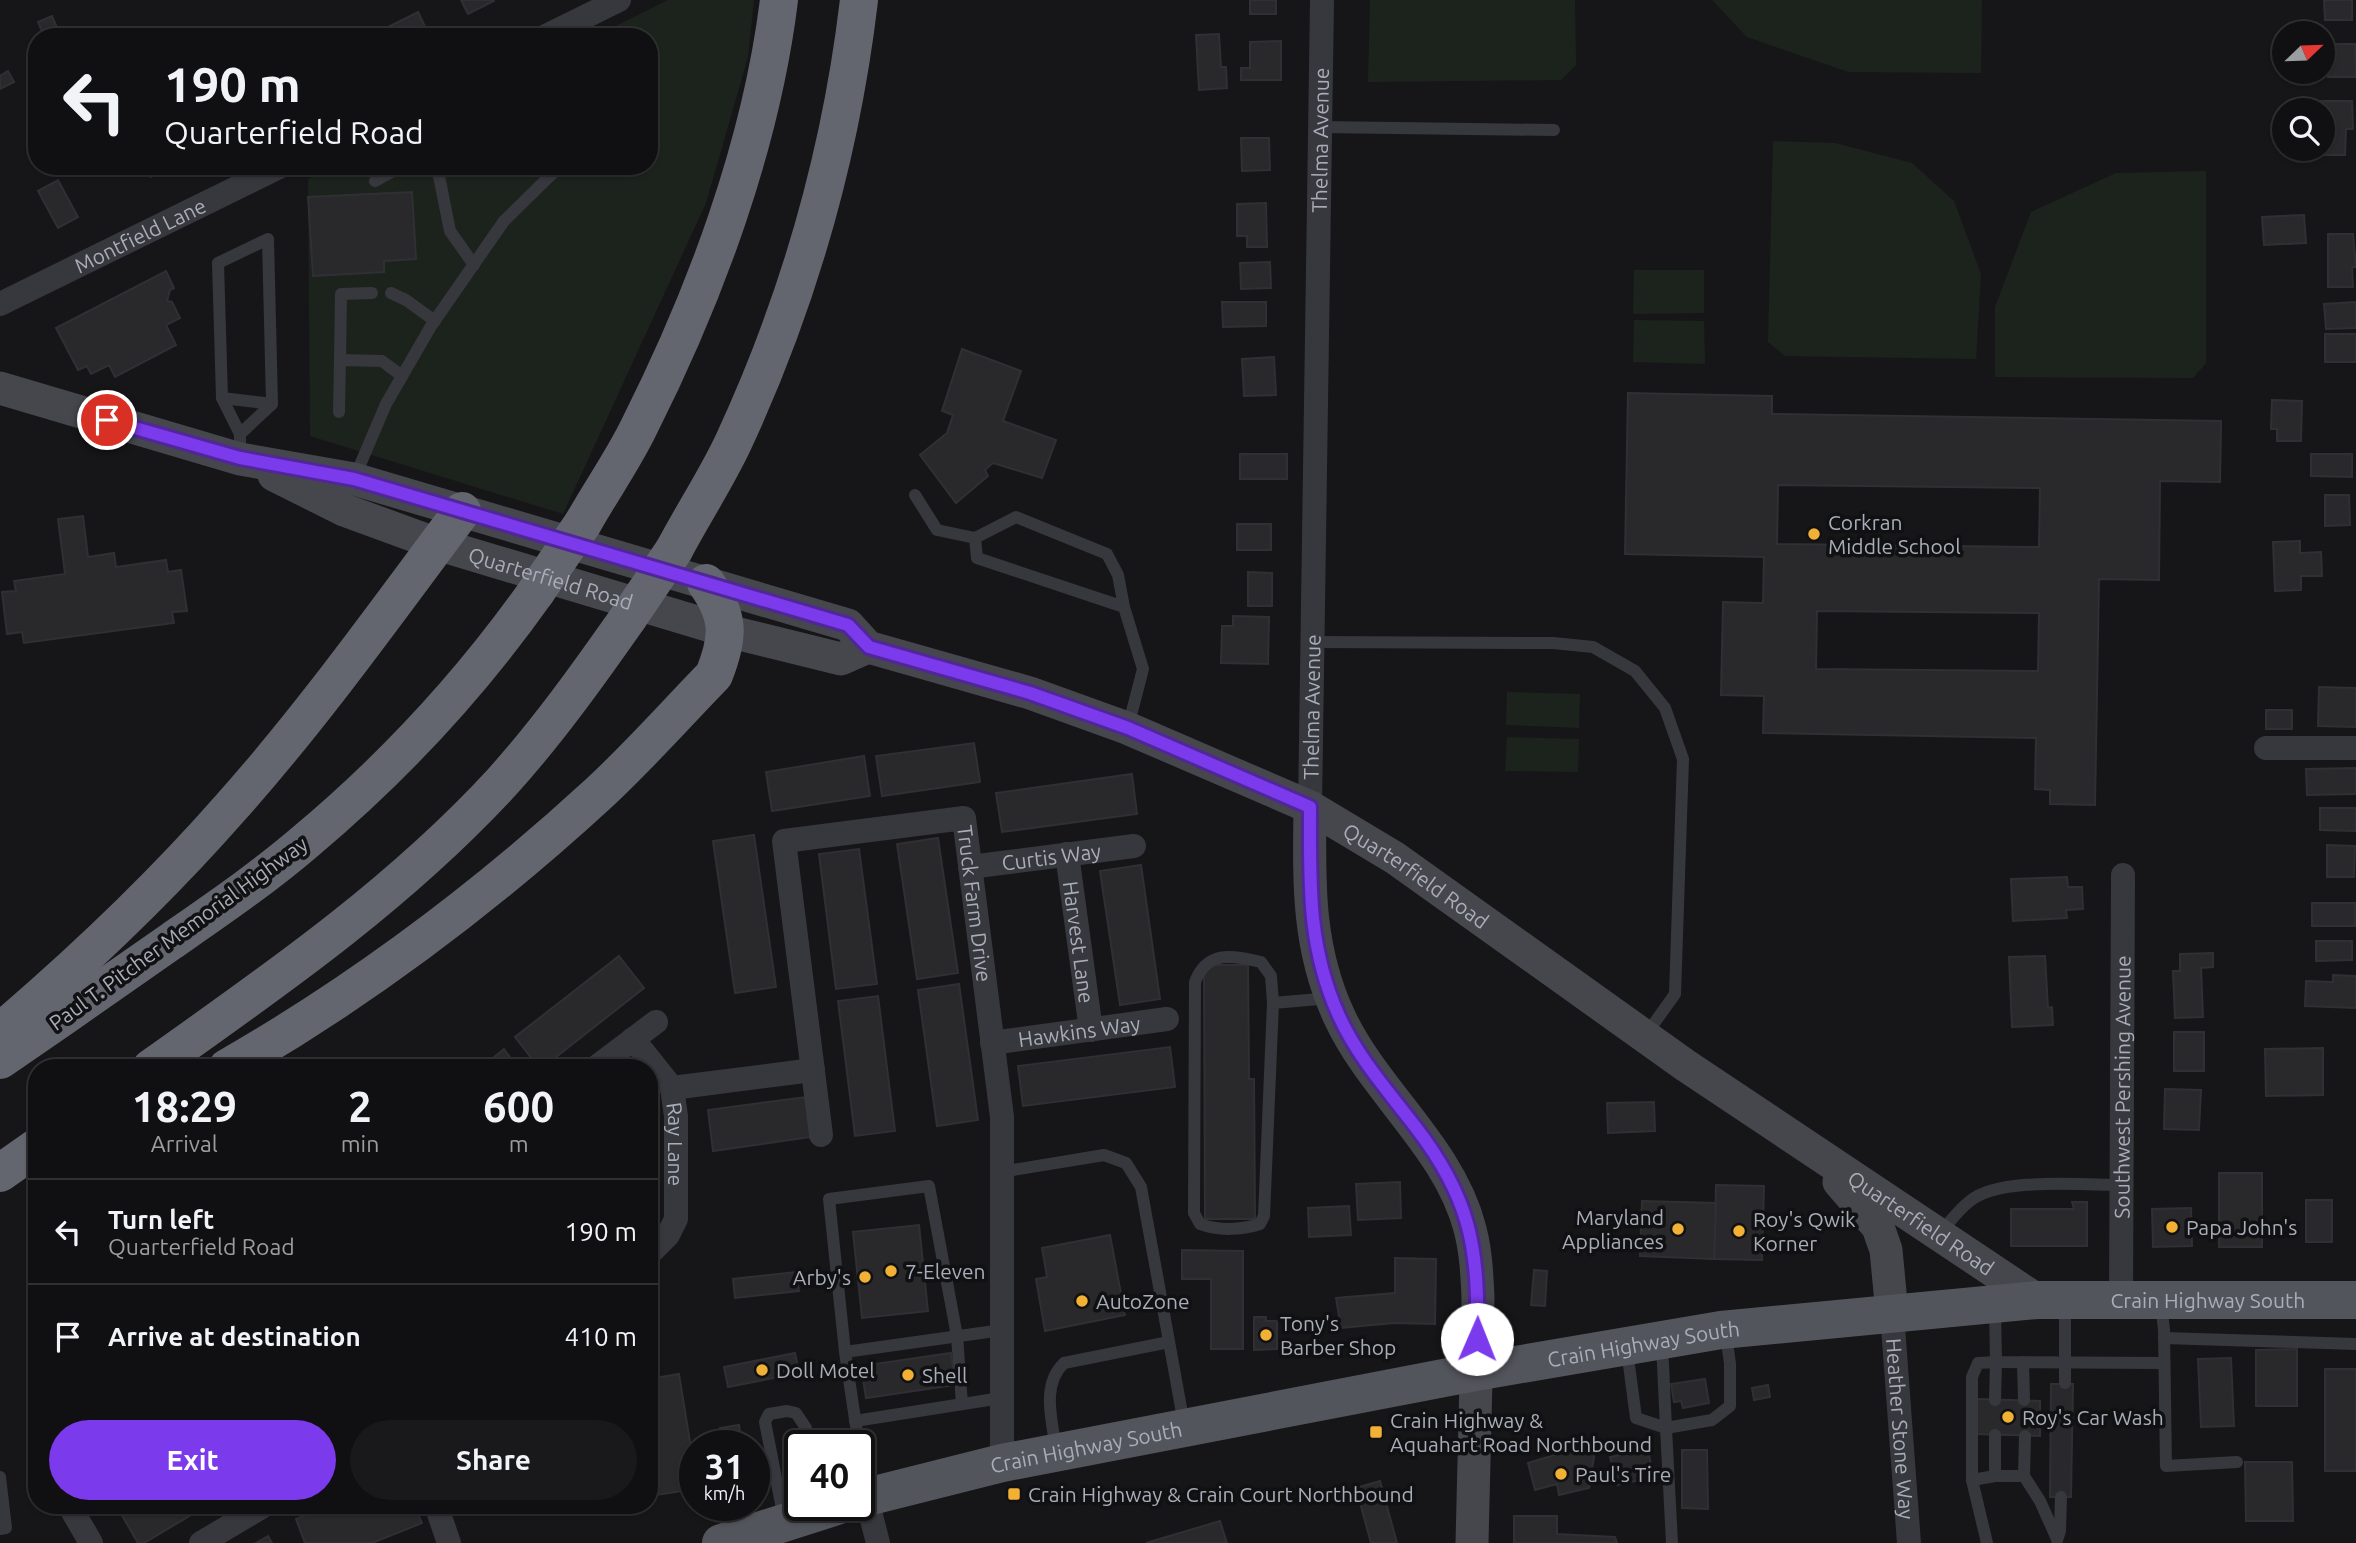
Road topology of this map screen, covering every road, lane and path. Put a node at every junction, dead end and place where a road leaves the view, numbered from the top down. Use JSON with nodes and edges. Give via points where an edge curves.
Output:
{"nodes":[{"id":1,"x":619,"y":0,"type":"edge"},
{"id":2,"x":779,"y":0,"type":"edge"},
{"id":3,"x":859,"y":0,"type":"edge"},
{"id":4,"x":1322,"y":0,"type":"edge"},
{"id":5,"x":562,"y":28,"type":"edge"},
{"id":6,"x":1320,"y":127,"type":"junction"},
{"id":7,"x":1554,"y":130,"type":"dead end"},
{"id":8,"x":263,"y":175,"type":"edge"},
{"id":9,"x":386,"y":175,"type":"edge"},
{"id":10,"x":439,"y":175,"type":"edge"},
{"id":11,"x":551,"y":175,"type":"edge"},
{"id":12,"x":375,"y":181,"type":"dead end"},
{"id":13,"x":474,"y":265,"type":"junction"},
{"id":14,"x":372,"y":293,"type":"dead end"},
{"id":15,"x":391,"y":293,"type":"dead end"},
{"id":16,"x":0,"y":304,"type":"edge"},
{"id":17,"x":435,"y":321,"type":"junction"},
{"id":18,"x":340,"y":360,"type":"junction"},
{"id":19,"x":402,"y":376,"type":"junction"},
{"id":20,"x":0,"y":388,"type":"edge"},
{"id":21,"x":222,"y":398,"type":"junction"},
{"id":22,"x":272,"y":404,"type":"junction"},
{"id":23,"x":339,"y":412,"type":"dead end"},
{"id":24,"x":240,"y":446,"type":"junction"},
{"id":25,"x":354,"y":479,"type":"junction"},
{"id":26,"x":915,"y":495,"type":"dead end"},
{"id":27,"x":462,"y":511,"type":"junction"},
{"id":28,"x":975,"y":538,"type":"junction"},
{"id":29,"x":437,"y":544,"type":"junction"},
{"id":30,"x":706,"y":583,"type":"junction"},
{"id":31,"x":1124,"y":607,"type":"junction"},
{"id":32,"x":727,"y":631,"type":"junction"},
{"id":33,"x":1312,"y":642,"type":"junction"},
{"id":34,"x":869,"y":647,"type":"junction"},
{"id":35,"x":1128,"y":728,"type":"junction"},
{"id":36,"x":2266,"y":748,"type":"dead end"},
{"id":37,"x":2356,"y":748,"type":"edge"},
{"id":38,"x":1310,"y":807,"type":"junction"},
{"id":39,"x":1134,"y":846,"type":"dead end"},
{"id":40,"x":1067,"y":854,"type":"junction"},
{"id":41,"x":970,"y":867,"type":"junction"},
{"id":42,"x":2123,"y":875,"type":"dead end"},
{"id":43,"x":1331,"y":998,"type":"junction"},
{"id":44,"x":1273,"y":1003,"type":"junction"},
{"id":45,"x":1167,"y":1019,"type":"dead end"},
{"id":46,"x":656,"y":1022,"type":"dead end"},
{"id":47,"x":1091,"y":1030,"type":"junction"},
{"id":48,"x":0,"y":1032,"type":"edge"},
{"id":49,"x":1645,"y":1036,"type":"junction"},
{"id":50,"x":633,"y":1039,"type":"junction"},
{"id":51,"x":992,"y":1043,"type":"junction"},
{"id":52,"x":164,"y":1059,"type":"edge"},
{"id":53,"x":242,"y":1059,"type":"edge"},
{"id":54,"x":607,"y":1059,"type":"edge"},
{"id":55,"x":649,"y":1059,"type":"edge"},
{"id":56,"x":0,"y":1060,"type":"edge"},
{"id":57,"x":658,"y":1070,"type":"edge"},
{"id":58,"x":813,"y":1070,"type":"junction"},
{"id":59,"x":672,"y":1088,"type":"junction"},
{"id":60,"x":821,"y":1135,"type":"dead end"},
{"id":61,"x":1804,"y":1144,"type":"junction"},
{"id":62,"x":28,"y":1153,"type":"edge"},
{"id":63,"x":1002,"y":1172,"type":"junction"},
{"id":64,"x":0,"y":1173,"type":"edge"},
{"id":65,"x":28,"y":1178,"type":"edge"},
{"id":66,"x":2122,"y":1185,"type":"junction"},
{"id":67,"x":0,"y":1194,"type":"edge"},
{"id":68,"x":1938,"y":1234,"type":"junction"},
{"id":69,"x":658,"y":1245,"type":"edge"},
{"id":70,"x":2121,"y":1299,"type":"junction"},
{"id":71,"x":2161,"y":1299,"type":"junction"},
{"id":72,"x":2051,"y":1300,"type":"junction"},
{"id":73,"x":1995,"y":1304,"type":"junction"},
{"id":74,"x":2355,"y":1304,"type":"edge"},
{"id":75,"x":1892,"y":1313,"type":"junction"},
{"id":76,"x":1725,"y":1329,"type":"junction"},
{"id":77,"x":1002,"y":1330,"type":"junction"},
{"id":78,"x":957,"y":1336,"type":"junction"},
{"id":79,"x":2164,"y":1338,"type":"junction"},
{"id":80,"x":1169,"y":1342,"type":"junction"},
{"id":81,"x":1644,"y":1343,"type":"junction"},
{"id":82,"x":2356,"y":1344,"type":"edge"},
{"id":83,"x":845,"y":1352,"type":"junction"},
{"id":84,"x":1996,"y":1362,"type":"junction"},
{"id":85,"x":2023,"y":1362,"type":"junction"},
{"id":86,"x":2065,"y":1362,"type":"junction"},
{"id":87,"x":2164,"y":1363,"type":"junction"},
{"id":88,"x":1475,"y":1372,"type":"junction"},
{"id":89,"x":2065,"y":1384,"type":"dead end"},
{"id":90,"x":1001,"y":1398,"type":"junction"},
{"id":91,"x":1995,"y":1400,"type":"dead end"},
{"id":92,"x":2024,"y":1400,"type":"dead end"},
{"id":93,"x":962,"y":1404,"type":"junction"},
{"id":94,"x":855,"y":1421,"type":"junction"},
{"id":95,"x":1185,"y":1428,"type":"junction"},
{"id":96,"x":1665,"y":1428,"type":"junction"},
{"id":97,"x":806,"y":1430,"type":"edge"},
{"id":98,"x":856,"y":1430,"type":"edge"},
{"id":99,"x":1995,"y":1435,"type":"dead end"},
{"id":100,"x":2025,"y":1436,"type":"dead end"},
{"id":101,"x":784,"y":1446,"type":"edge"},
{"id":102,"x":1056,"y":1453,"type":"junction"},
{"id":103,"x":2237,"y":1462,"type":"dead end"},
{"id":104,"x":1002,"y":1463,"type":"junction"},
{"id":105,"x":1995,"y":1476,"type":"junction"},
{"id":106,"x":2024,"y":1476,"type":"junction"},
{"id":107,"x":0,"y":1477,"type":"edge"},
{"id":108,"x":1972,"y":1480,"type":"junction"},
{"id":109,"x":875,"y":1496,"type":"edge"},
{"id":110,"x":2061,"y":1497,"type":"dead end"},
{"id":111,"x":74,"y":1514,"type":"edge"},
{"id":112,"x":250,"y":1514,"type":"edge"},
{"id":113,"x":439,"y":1514,"type":"edge"},
{"id":114,"x":788,"y":1521,"type":"edge"},
{"id":115,"x":849,"y":1521,"type":"edge"},
{"id":116,"x":0,"y":1529,"type":"edge"},
{"id":117,"x":2056,"y":1541,"type":"edge"},
{"id":118,"x":92,"y":1543,"type":"edge"},
{"id":119,"x":201,"y":1543,"type":"edge"},
{"id":120,"x":449,"y":1543,"type":"edge"},
{"id":121,"x":721,"y":1543,"type":"edge"},
{"id":122,"x":878,"y":1543,"type":"edge"},
{"id":123,"x":1472,"y":1543,"type":"edge"},
{"id":124,"x":1672,"y":1543,"type":"edge"},
{"id":125,"x":1909,"y":1543,"type":"edge"},
{"id":126,"x":1987,"y":1543,"type":"edge"}],
"edges":[{"from":1,"to":5,"type":"street"},
{"from":2,"to":56,"type":"highway","name":"Paul T. Pitcher Memorial Highway","bridge":true,"via":[[755,121],[723,232],[687,325],[638,429],[583,523],[498,646],[377,778],[305,842]]},
{"from":3,"to":52,"type":"highway","bridge":true,"via":[[835,145],[804,260],[732,444],[674,550],[564,708],[501,783],[439,845],[349,924]]},
{"from":4,"to":6,"type":"street","name":"Thelma Avenue"},
{"from":6,"to":7,"type":"lane"},
{"from":6,"to":33,"type":"street","name":"Thelma Avenue"},
{"from":8,"to":16,"type":"street","name":"Montfield Lane"},
{"from":9,"to":12,"type":"lane"},
{"from":10,"to":13,"type":"lane","via":[[450,231]]},
{"from":11,"to":13,"type":"lane","via":[[504,221]]},
{"from":13,"to":17,"type":"lane"},
{"from":14,"to":18,"type":"lane","via":[[341,294]]},
{"from":15,"to":17,"type":"lane"},
{"from":17,"to":19,"type":"lane"},
{"from":18,"to":19,"type":"lane","via":[[382,361]]},
{"from":18,"to":23,"type":"lane"},
{"from":19,"to":25,"type":"lane"},
{"from":20,"to":24,"type":"main road","name":"Quarterfield Road"},
{"from":21,"to":22,"type":"lane"},
{"from":21,"to":22,"type":"lane","via":[[218,263],[268,239]]},
{"from":21,"to":24,"type":"lane"},
{"from":22,"to":24,"type":"lane"},
{"from":24,"to":25,"type":"main road","name":"Quarterfield Road"},
{"from":24,"to":29,"type":"main road","name":"Quarterfield Road","via":[[344,510]]},
{"from":25,"to":27,"type":"main road","name":"Quarterfield Road"},
{"from":26,"to":28,"type":"lane","via":[[937,530]]},
{"from":27,"to":29,"type":"highway"},
{"from":27,"to":30,"type":"main road","name":"Quarterfield Road"},
{"from":28,"to":31,"type":"lane","via":[[977,558]]},
{"from":28,"to":31,"type":"lane","via":[[1016,517],[1107,554],[1118,575]]},
{"from":29,"to":32,"type":"main road","name":"Quarterfield Road"},
{"from":29,"to":48,"type":"highway","via":[[331,687],[233,806],[139,906]]},
{"from":30,"to":32,"type":"highway","via":[[717,598]]},
{"from":30,"to":34,"type":"main road","name":"Quarterfield Road","via":[[848,625]]},
{"from":31,"to":35,"type":"lane","via":[[1143,669]]},
{"from":32,"to":34,"type":"main road","name":"Quarterfield Road","via":[[841,659]]},
{"from":32,"to":53,"type":"highway","via":[[714,675],[600,792],[431,934]]},
{"from":33,"to":38,"type":"street","name":"Thelma Avenue"},
{"from":33,"to":49,"type":"lane","via":[[1553,643],[1593,647],[1634,671],[1665,708],[1682,759],[1675,994]]},
{"from":34,"to":35,"type":"main road","name":"Quarterfield Road","via":[[1030,693]]},
{"from":35,"to":38,"type":"main road","name":"Quarterfield Road"},
{"from":36,"to":37,"type":"street"},
{"from":38,"to":43,"type":"main road","name":"Thelma Avenue","via":[[1312,927]]},
{"from":38,"to":49,"type":"main road","name":"Quarterfield Road","via":[[1371,842]]},
{"from":39,"to":40,"type":"street","name":"Curtis Way"},
{"from":40,"to":41,"type":"street","name":"Curtis Way"},
{"from":40,"to":47,"type":"street","name":"Harvest Lane"},
{"from":41,"to":51,"type":"street","name":"Truck Farm Drive"},
{"from":41,"to":58,"type":"street","name":"Truck Farm Drive","via":[[964,818],[784,841]]},
{"from":42,"to":66,"type":"street","name":"Southwest Pershing Avenue"},
{"from":43,"to":44,"type":"lane"},
{"from":43,"to":88,"type":"main road","name":"Thelma Avenue","via":[[1351,1039],[1431,1148],[1463,1208],[1476,1265]]},
{"from":44,"to":44,"type":"lane","via":[[1271,976],[1261,962],[1237,956],[1210,960],[1200,968],[1195,982],[1194,1213],[1200,1224],[1211,1228],[1250,1228],[1265,1216]]},
{"from":45,"to":47,"type":"street","name":"Hawkins Way"},
{"from":46,"to":50,"type":"street"},
{"from":47,"to":51,"type":"street","name":"Hawkins Way"},
{"from":49,"to":61,"type":"main road","name":"Quarterfield Road"},
{"from":50,"to":54,"type":"street"},
{"from":50,"to":55,"type":"street","name":"Ray Lane"},
{"from":51,"to":63,"type":"street","name":"Truck Farm Drive","via":[[1002,1117]]},
{"from":57,"to":59,"type":"street","name":"Ray Lane"},
{"from":58,"to":59,"type":"street"},
{"from":58,"to":60,"type":"street","name":"Truck Farm Drive"},
{"from":59,"to":69,"type":"street","name":"Ray Lane","via":[[676,1219]]},
{"from":61,"to":68,"type":"main road","name":"Quarterfield Road"},
{"from":61,"to":75,"type":"main road","name":"Quarterfield Road","via":[[1878,1227],[1886,1250]]},
{"from":62,"to":64,"type":"highway"},
{"from":63,"to":77,"type":"street","name":"Truck Farm Drive"},
{"from":63,"to":80,"type":"lane","via":[[1104,1154],[1126,1163],[1141,1187]]},
{"from":65,"to":67,"type":"highway"},
{"from":66,"to":68,"type":"lane","via":[[2017,1185],[1983,1193],[1969,1201]]},
{"from":66,"to":70,"type":"street","name":"Southwest Pershing Avenue"},
{"from":68,"to":72,"type":"main road","name":"Quarterfield Road"},
{"from":70,"to":71,"type":"main road","name":"Crain Highway South"},
{"from":70,"to":72,"type":"main road","name":"Crain Highway South"},
{"from":71,"to":74,"type":"main road","name":"Crain Highway South"},
{"from":71,"to":79,"type":"lane"},
{"from":72,"to":73,"type":"main road","name":"Crain Highway South"},
{"from":72,"to":86,"type":"lane"},
{"from":73,"to":75,"type":"main road","name":"Crain Highway South"},
{"from":73,"to":84,"type":"lane"},
{"from":75,"to":76,"type":"main road","name":"Crain Highway South"},
{"from":75,"to":125,"type":"street","name":"Heather Stone Way"},
{"from":76,"to":81,"type":"main road","name":"Crain Highway South"},
{"from":76,"to":96,"type":"lane","via":[[1730,1406],[1712,1420]]},
{"from":77,"to":78,"type":"lane"},
{"from":77,"to":90,"type":"street","name":"Truck Farm Drive"},
{"from":78,"to":83,"type":"lane"},
{"from":78,"to":83,"type":"lane","via":[[929,1186],[829,1199]]},
{"from":78,"to":93,"type":"lane"},
{"from":79,"to":82,"type":"lane"},
{"from":79,"to":87,"type":"lane"},
{"from":80,"to":95,"type":"lane"},
{"from":80,"to":102,"type":"lane","via":[[1064,1363],[1054,1372],[1049,1391]]},
{"from":81,"to":88,"type":"main road","name":"Crain Highway South"},
{"from":81,"to":96,"type":"lane"},
{"from":81,"to":96,"type":"lane","via":[[1636,1418]]},
{"from":83,"to":94,"type":"lane"},
{"from":84,"to":85,"type":"lane"},
{"from":84,"to":91,"type":"lane"},
{"from":84,"to":108,"type":"lane","via":[[1978,1363],[1972,1377]]},
{"from":85,"to":86,"type":"lane"},
{"from":85,"to":92,"type":"lane"},
{"from":86,"to":87,"type":"lane"},
{"from":86,"to":89,"type":"lane"},
{"from":87,"to":103,"type":"lane","via":[[2166,1466]]},
{"from":88,"to":95,"type":"main road","name":"Crain Highway South"},
{"from":88,"to":123,"type":"main road","name":"Thelma Avenue"},
{"from":90,"to":93,"type":"lane"},
{"from":90,"to":104,"type":"street","name":"Truck Farm Drive"},
{"from":93,"to":94,"type":"lane"},
{"from":94,"to":98,"type":"lane"},
{"from":95,"to":102,"type":"main road","name":"Crain Highway South"},
{"from":96,"to":124,"type":"lane"},
{"from":97,"to":101,"type":"lane","via":[[796,1413],[769,1415],[765,1422]]},
{"from":99,"to":105,"type":"lane"},
{"from":100,"to":106,"type":"lane"},
{"from":102,"to":104,"type":"main road","name":"Crain Highway South"},
{"from":104,"to":109,"type":"main road","name":"Crain Highway South"},
{"from":105,"to":106,"type":"lane"},
{"from":105,"to":108,"type":"lane"},
{"from":106,"to":117,"type":"lane"},
{"from":107,"to":116,"type":"lane","via":[[6,1528]]},
{"from":108,"to":126,"type":"lane"},
{"from":110,"to":117,"type":"lane"},
{"from":111,"to":118,"type":"street"},
{"from":112,"to":119,"type":"street"},
{"from":113,"to":120,"type":"street"},
{"from":114,"to":121,"type":"main road","name":"Crain Highway South"},
{"from":115,"to":122,"type":"street"}]}
